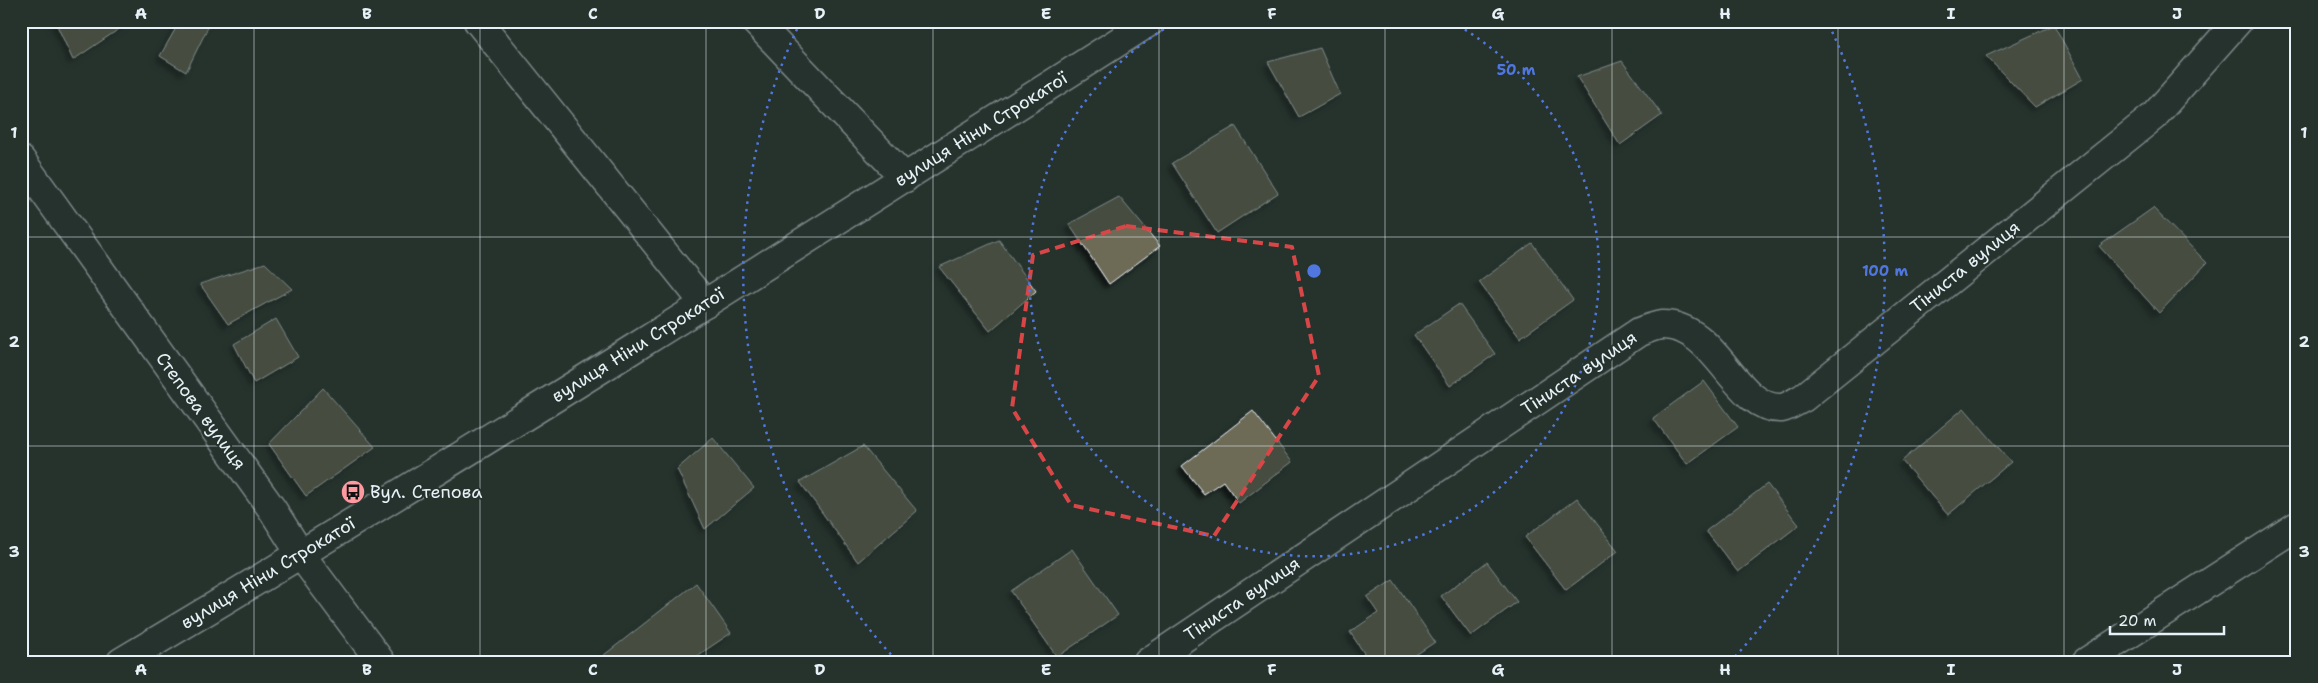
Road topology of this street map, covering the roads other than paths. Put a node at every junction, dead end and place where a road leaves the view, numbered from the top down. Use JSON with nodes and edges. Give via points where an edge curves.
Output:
{"nodes":[{"id":1,"x":478,"y":21,"type":"edge"},
{"id":2,"x":755,"y":21,"type":"edge"},
{"id":3,"x":1151,"y":21,"type":"edge"},
{"id":4,"x":2238,"y":21,"type":"edge"},
{"id":5,"x":21,"y":160,"type":"edge"},
{"id":6,"x":905,"y":178,"type":"junction"},
{"id":7,"x":704,"y":304,"type":"junction"},
{"id":8,"x":2297,"y":526,"type":"edge"},
{"id":9,"x":301,"y":555,"type":"junction"},
{"id":10,"x":121,"y":662,"type":"edge"},
{"id":11,"x":381,"y":662,"type":"edge"},
{"id":12,"x":1148,"y":662,"type":"edge"},
{"id":13,"x":2086,"y":662,"type":"edge"}],
"edges":[{"from":1,"to":7,"type":"street"},
{"from":2,"to":6,"type":"street"},
{"from":3,"to":6,"type":"street","name":"вулиця Ніни Строкатої"},
{"from":4,"to":12,"type":"street","name":"Тіниста вулиця","via":[[2154,116],[1803,398],[1782,408],[1761,404],[1744,390],[1706,345],[1684,330],[1661,325],[1639,332]]},
{"from":5,"to":9,"type":"street","name":"Степова вулиця","via":[[272,509]]},
{"from":6,"to":7,"type":"street","name":"вулиця Ніни Строкатої"},
{"from":7,"to":9,"type":"street","name":"вулиця Ніни Строкатої"},
{"from":8,"to":13,"type":"street"},
{"from":9,"to":10,"type":"street","name":"вулиця Ніни Строкатої"},
{"from":9,"to":11,"type":"street","name":"Степова вулиця"}]}
